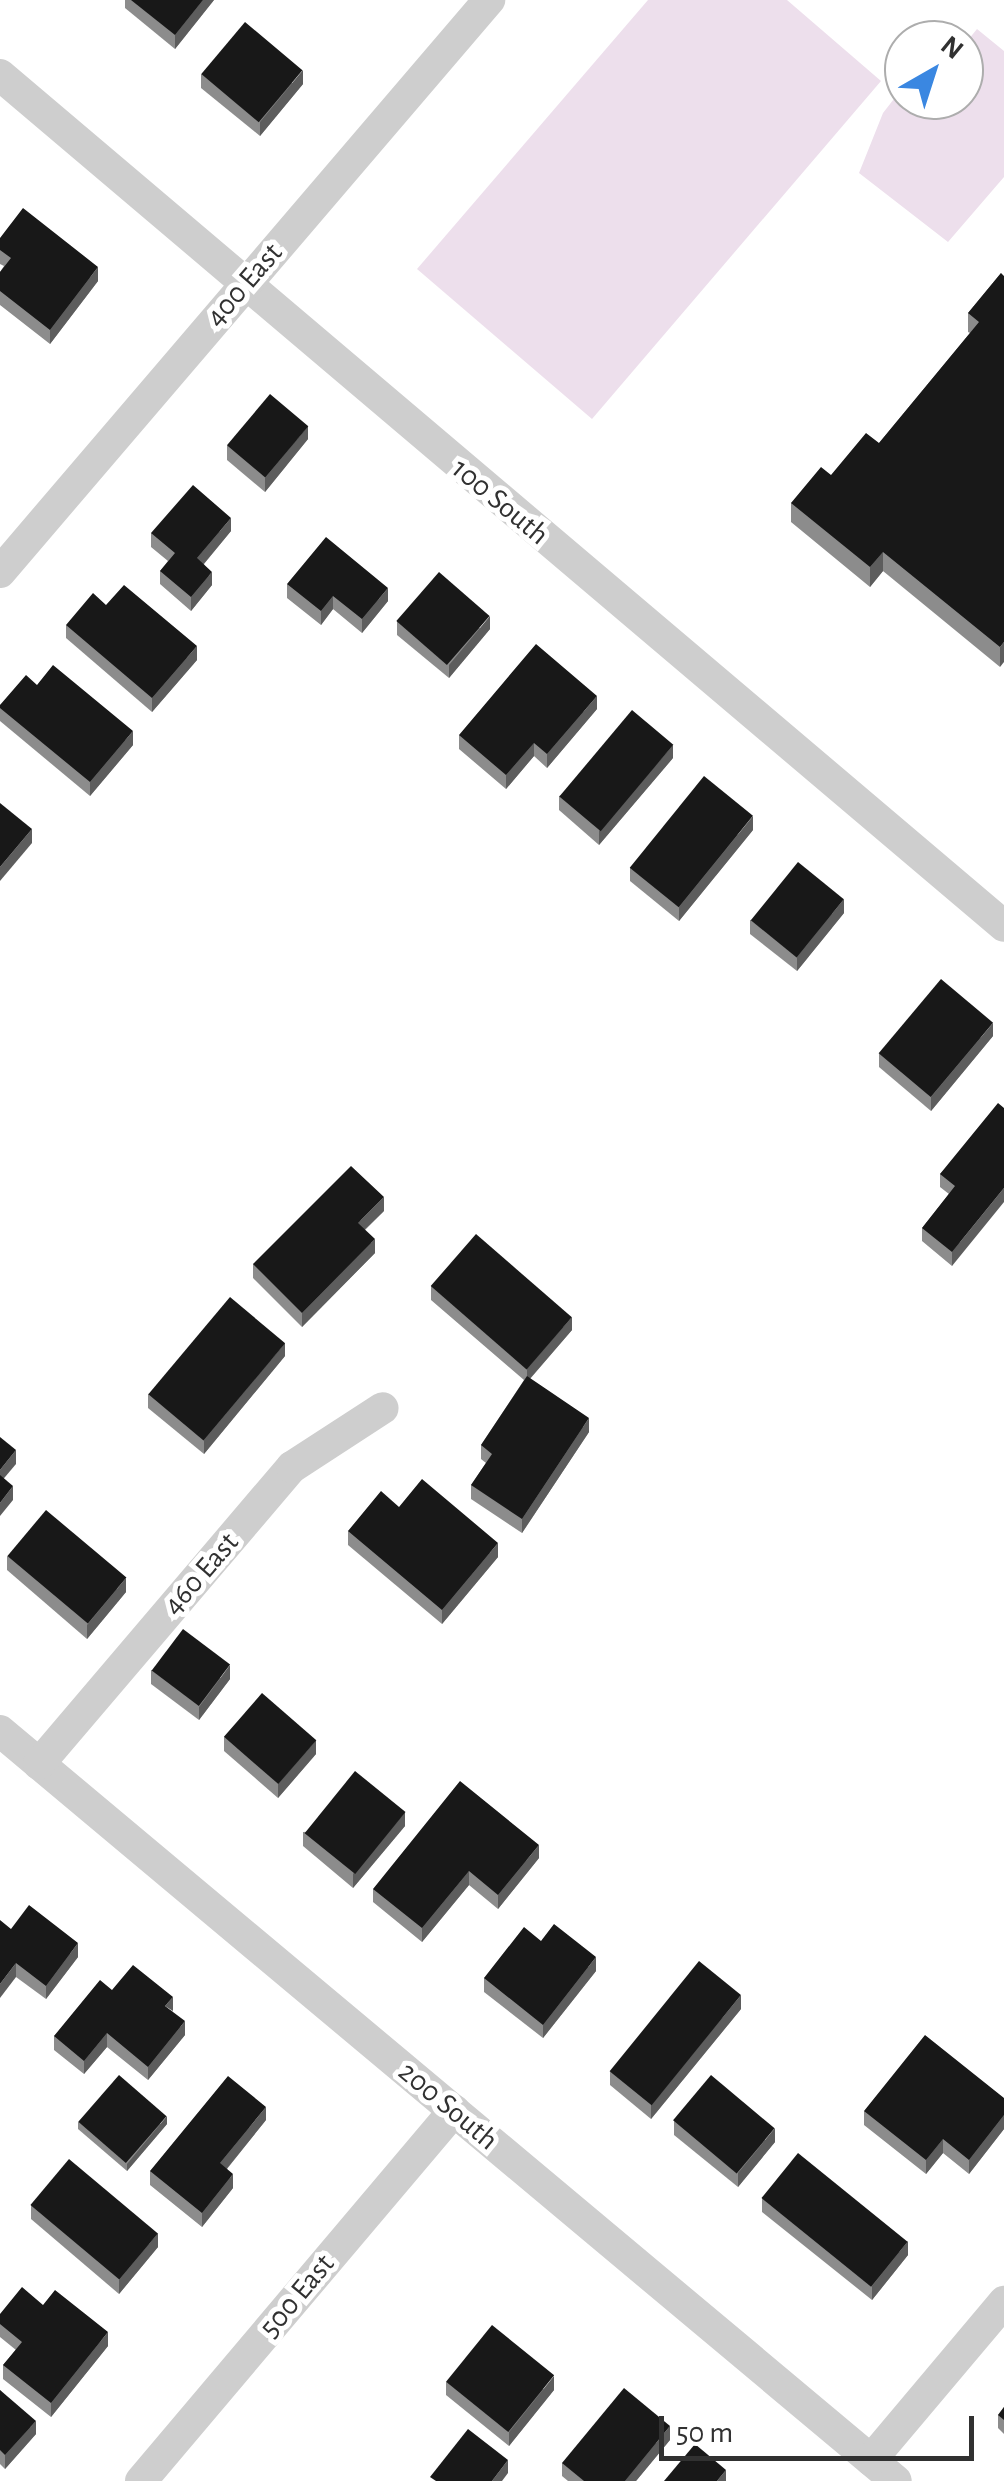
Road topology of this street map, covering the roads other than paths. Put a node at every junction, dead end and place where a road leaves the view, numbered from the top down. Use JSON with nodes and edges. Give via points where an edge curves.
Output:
{"nodes":[{"id":1,"x":489,"y":0,"type":"edge"},
{"id":2,"x":0,"y":75,"type":"edge"},
{"id":3,"x":243,"y":285,"type":"junction"},
{"id":4,"x":0,"y":572,"type":"edge"},
{"id":5,"x":1004,"y":926,"type":"edge"},
{"id":6,"x":383,"y":1408,"type":"dead end"},
{"id":7,"x":0,"y":1731,"type":"edge"},
{"id":8,"x":39,"y":1764,"type":"junction"},
{"id":9,"x":454,"y":2112,"type":"junction"},
{"id":10,"x":1004,"y":2302,"type":"edge"},
{"id":11,"x":884,"y":2471,"type":"edge"},
{"id":12,"x":141,"y":2481,"type":"edge"}],
"edges":[{"from":1,"to":3,"type":"street","name":"400 East"},
{"from":2,"to":3,"type":"street","name":"100 South"},
{"from":3,"to":4,"type":"street","name":"400 East"},
{"from":3,"to":5,"type":"street","name":"100 South"},
{"from":6,"to":8,"type":"street","name":"460 East","via":[[292,1467]]},
{"from":7,"to":8,"type":"street","name":"200 South"},
{"from":8,"to":9,"type":"street","name":"200 South"},
{"from":9,"to":11,"type":"street","name":"200 South"},
{"from":9,"to":12,"type":"street","name":"500 East"},
{"from":10,"to":11,"type":"street"}]}
